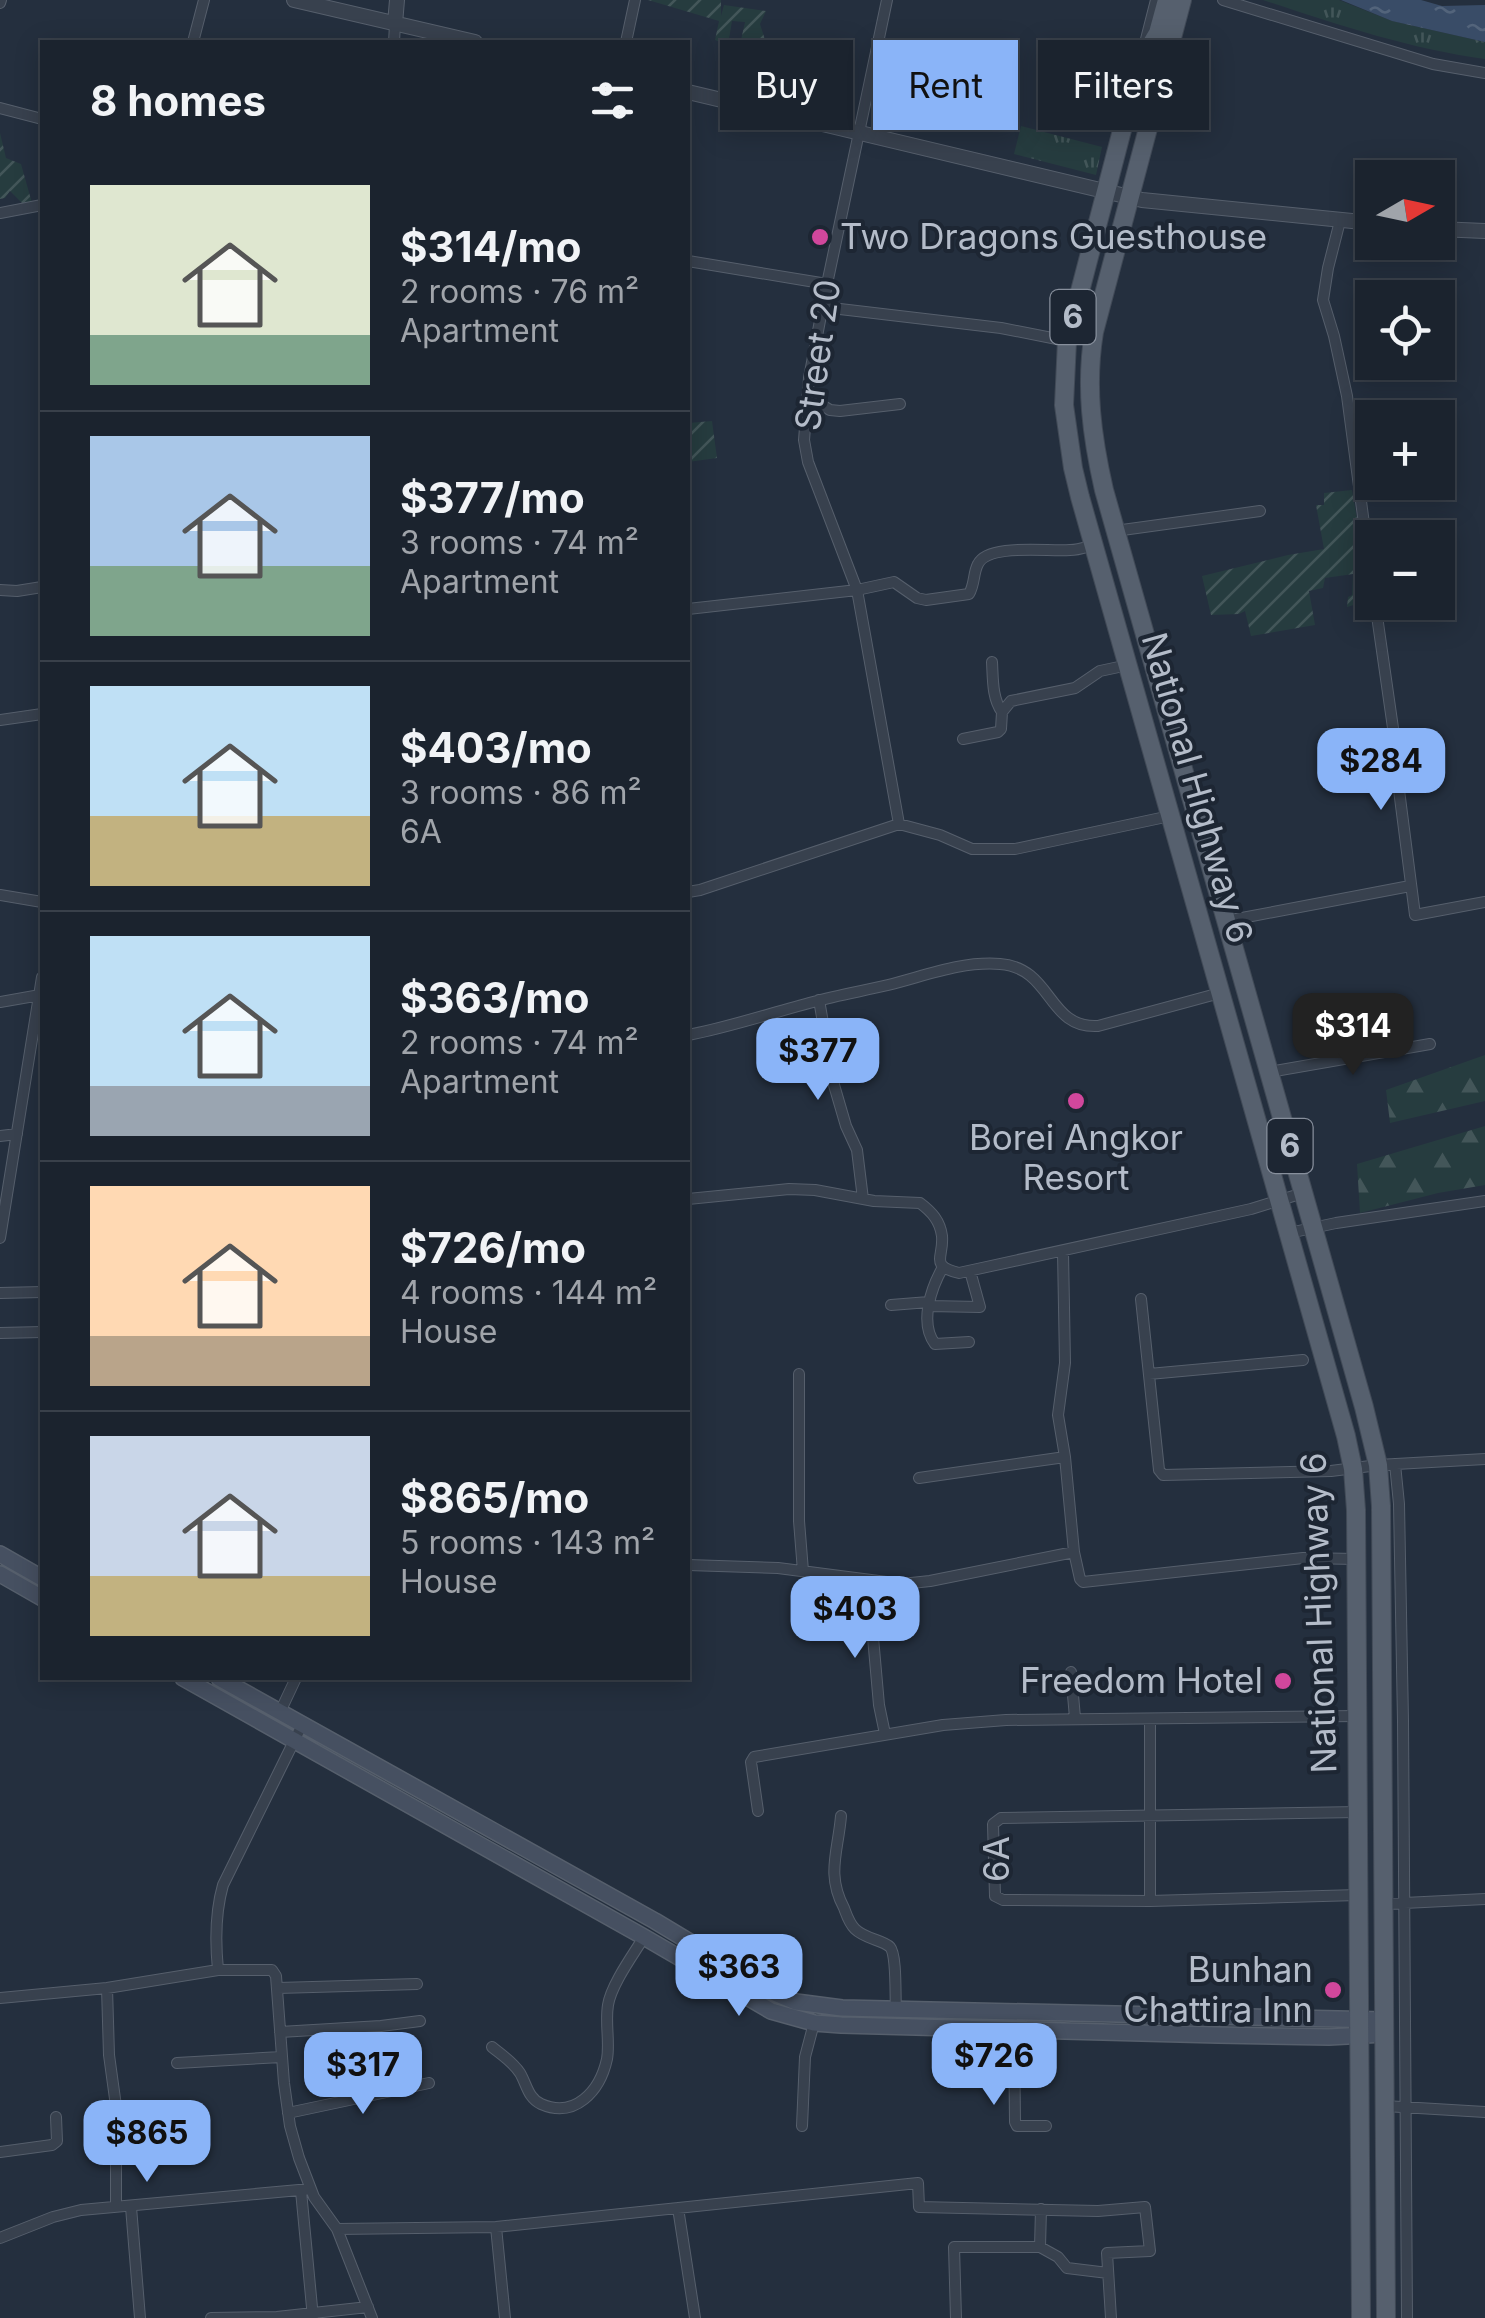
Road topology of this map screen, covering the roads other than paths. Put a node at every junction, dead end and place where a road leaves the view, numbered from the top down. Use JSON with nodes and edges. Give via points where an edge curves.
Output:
{"nodes":[{"id":1,"x":204,"y":0,"type":"edge"},
{"id":2,"x":294,"y":0,"type":"edge"},
{"id":3,"x":396,"y":0,"type":"edge"},
{"id":4,"x":635,"y":0,"type":"edge"},
{"id":5,"x":888,"y":0,"type":"edge"},
{"id":6,"x":1156,"y":0,"type":"edge"},
{"id":7,"x":1223,"y":0,"type":"edge"},
{"id":8,"x":1180,"y":1,"type":"edge"},
{"id":9,"x":395,"y":24,"type":"junction"},
{"id":10,"x":194,"y":40,"type":"edge"},
{"id":11,"x":394,"y":40,"type":"edge"},
{"id":12,"x":466,"y":40,"type":"edge"},
{"id":13,"x":626,"y":40,"type":"edge"},
{"id":14,"x":1146,"y":40,"type":"edge"},
{"id":15,"x":1154,"y":40,"type":"edge"},
{"id":16,"x":1485,"y":73,"type":"edge"},
{"id":17,"x":870,"y":82,"type":"junction"},
{"id":18,"x":873,"y":83,"type":"edge"},
{"id":19,"x":690,"y":92,"type":"edge"},
{"id":20,"x":0,"y":108,"type":"edge"},
{"id":21,"x":40,"y":118,"type":"edge"},
{"id":22,"x":1121,"y":130,"type":"edge"},
{"id":23,"x":860,"y":133,"type":"junction"},
{"id":24,"x":1105,"y":190,"type":"junction"},
{"id":25,"x":1130,"y":197,"type":"junction"},
{"id":26,"x":40,"y":205,"type":"edge"},
{"id":27,"x":0,"y":213,"type":"edge"},
{"id":28,"x":1340,"y":221,"type":"junction"},
{"id":29,"x":1355,"y":222,"type":"edge"},
{"id":30,"x":1455,"y":229,"type":"edge"},
{"id":31,"x":1485,"y":232,"type":"edge"},
{"id":32,"x":690,"y":261,"type":"edge"},
{"id":33,"x":826,"y":284,"type":"junction"},
{"id":34,"x":823,"y":307,"type":"junction"},
{"id":35,"x":1068,"y":340,"type":"junction"},
{"id":36,"x":807,"y":396,"type":"junction"},
{"id":37,"x":900,"y":404,"type":"dead end"},
{"id":38,"x":1260,"y":512,"type":"dead end"},
{"id":39,"x":1364,"y":520,"type":"edge"},
{"id":40,"x":1116,"y":531,"type":"junction"},
{"id":41,"x":1094,"y":545,"type":"junction"},
{"id":42,"x":40,"y":586,"type":"edge"},
{"id":43,"x":0,"y":590,"type":"edge"},
{"id":44,"x":857,"y":590,"type":"junction"},
{"id":45,"x":690,"y":609,"type":"edge"},
{"id":46,"x":1378,"y":620,"type":"edge"},
{"id":47,"x":992,"y":662,"type":"dead end"},
{"id":48,"x":1128,"y":665,"type":"junction"},
{"id":49,"x":1002,"y":712,"type":"junction"},
{"id":50,"x":40,"y":714,"type":"edge"},
{"id":51,"x":0,"y":720,"type":"edge"},
{"id":52,"x":963,"y":738,"type":"dead end"},
{"id":53,"x":1170,"y":816,"type":"junction"},
{"id":54,"x":899,"y":824,"type":"junction"},
{"id":55,"x":1410,"y":886,"type":"junction"},
{"id":56,"x":690,"y":892,"type":"edge"},
{"id":57,"x":0,"y":896,"type":"edge"},
{"id":58,"x":40,"y":902,"type":"edge"},
{"id":59,"x":1485,"y":902,"type":"edge"},
{"id":60,"x":1226,"y":921,"type":"junction"},
{"id":61,"x":1220,"y":993,"type":"junction"},
{"id":62,"x":40,"y":995,"type":"joint"},
{"id":63,"x":819,"y":1000,"type":"junction"},
{"id":64,"x":0,"y":1002,"type":"edge"},
{"id":65,"x":690,"y":1035,"type":"edge"},
{"id":66,"x":1430,"y":1044,"type":"dead end"},
{"id":67,"x":1269,"y":1072,"type":"junction"},
{"id":68,"x":17,"y":1134,"type":"junction"},
{"id":69,"x":0,"y":1136,"type":"edge"},
{"id":70,"x":4,"y":1183,"type":"edge"},
{"id":71,"x":1303,"y":1194,"type":"junction"},
{"id":72,"x":690,"y":1198,"type":"edge"},
{"id":73,"x":863,"y":1199,"type":"junction"},
{"id":74,"x":1280,"y":1202,"type":"junction"},
{"id":75,"x":1485,"y":1202,"type":"edge"},
{"id":76,"x":1313,"y":1227,"type":"junction"},
{"id":77,"x":1288,"y":1233,"type":"junction"},
{"id":78,"x":0,"y":1238,"type":"edge"},
{"id":79,"x":1063,"y":1252,"type":"junction"},
{"id":80,"x":942,"y":1267,"type":"junction"},
{"id":81,"x":970,"y":1270,"type":"junction"},
{"id":82,"x":40,"y":1292,"type":"edge"},
{"id":83,"x":0,"y":1293,"type":"edge"},
{"id":84,"x":1142,"y":1300,"type":"dead end"},
{"id":85,"x":929,"y":1304,"type":"junction"},
{"id":86,"x":892,"y":1305,"type":"dead end"},
{"id":87,"x":40,"y":1332,"type":"edge"},
{"id":88,"x":0,"y":1333,"type":"edge"},
{"id":89,"x":969,"y":1342,"type":"dead end"},
{"id":90,"x":1303,"y":1360,"type":"dead end"},
{"id":91,"x":799,"y":1374,"type":"dead end"},
{"id":92,"x":1149,"y":1374,"type":"junction"},
{"id":93,"x":1065,"y":1457,"type":"junction"},
{"id":94,"x":1485,"y":1459,"type":"edge"},
{"id":95,"x":1386,"y":1464,"type":"junction"},
{"id":96,"x":1353,"y":1469,"type":"junction"},
{"id":97,"x":919,"y":1478,"type":"dead end"},
{"id":98,"x":1074,"y":1552,"type":"junction"},
{"id":99,"x":0,"y":1554,"type":"edge"},
{"id":100,"x":1356,"y":1559,"type":"junction"},
{"id":101,"x":690,"y":1564,"type":"edge"},
{"id":102,"x":804,"y":1571,"type":"junction"},
{"id":103,"x":0,"y":1574,"type":"edge"},
{"id":104,"x":40,"y":1577,"type":"edge"},
{"id":105,"x":868,"y":1581,"type":"junction"},
{"id":106,"x":40,"y":1597,"type":"edge"},
{"id":107,"x":1071,"y":1672,"type":"dead end"},
{"id":108,"x":187,"y":1680,"type":"edge"},
{"id":109,"x":223,"y":1680,"type":"edge"},
{"id":110,"x":295,"y":1680,"type":"edge"},
{"id":111,"x":280,"y":1712,"type":"junction"},
{"id":112,"x":1357,"y":1716,"type":"junction"},
{"id":113,"x":1075,"y":1718,"type":"junction"},
{"id":114,"x":1150,"y":1720,"type":"junction"},
{"id":115,"x":302,"y":1725,"type":"junction"},
{"id":116,"x":885,"y":1734,"type":"junction"},
{"id":117,"x":294,"y":1741,"type":"junction"},
{"id":118,"x":758,"y":1811,"type":"dead end"},
{"id":119,"x":1358,"y":1812,"type":"junction"},
{"id":120,"x":1151,"y":1815,"type":"junction"},
{"id":121,"x":841,"y":1816,"type":"dead end"},
{"id":122,"x":1358,"y":1895,"type":"junction"},
{"id":123,"x":1485,"y":1899,"type":"edge"},
{"id":124,"x":1150,"y":1900,"type":"junction"},
{"id":125,"x":1405,"y":1903,"type":"junction"},
{"id":126,"x":1384,"y":1904,"type":"junction"},
{"id":127,"x":644,"y":1937,"type":"junction"},
{"id":128,"x":218,"y":1970,"type":"junction"},
{"id":129,"x":417,"y":1984,"type":"dead end"},
{"id":130,"x":107,"y":1988,"type":"junction"},
{"id":131,"x":278,"y":1988,"type":"junction"},
{"id":132,"x":0,"y":1998,"type":"edge"},
{"id":133,"x":896,"y":2010,"type":"junction"},
{"id":134,"x":420,"y":2020,"type":"dead end"},
{"id":135,"x":814,"y":2023,"type":"junction"},
{"id":136,"x":1384,"y":2027,"type":"junction"},
{"id":137,"x":1359,"y":2028,"type":"junction"},
{"id":138,"x":1014,"y":2029,"type":"junction"},
{"id":139,"x":280,"y":2032,"type":"junction"},
{"id":140,"x":492,"y":2047,"type":"dead end"},
{"id":141,"x":282,"y":2057,"type":"junction"},
{"id":142,"x":178,"y":2063,"type":"dead end"},
{"id":143,"x":429,"y":2082,"type":"dead end"},
{"id":144,"x":1385,"y":2106,"type":"junction"},
{"id":145,"x":1406,"y":2106,"type":"junction"},
{"id":146,"x":1485,"y":2112,"type":"edge"},
{"id":147,"x":288,"y":2113,"type":"junction"},
{"id":148,"x":56,"y":2117,"type":"dead end"},
{"id":149,"x":802,"y":2126,"type":"dead end"},
{"id":150,"x":1046,"y":2126,"type":"dead end"},
{"id":151,"x":0,"y":2152,"type":"edge"},
{"id":152,"x":306,"y":2190,"type":"junction"},
{"id":153,"x":116,"y":2207,"type":"junction"},
{"id":154,"x":130,"y":2207,"type":"junction"},
{"id":155,"x":1386,"y":2207,"type":"junction"},
{"id":156,"x":1406,"y":2207,"type":"junction"},
{"id":157,"x":678,"y":2208,"type":"junction"},
{"id":158,"x":1041,"y":2209,"type":"junction"},
{"id":159,"x":496,"y":2226,"type":"junction"},
{"id":160,"x":337,"y":2229,"type":"junction"},
{"id":161,"x":0,"y":2238,"type":"edge"},
{"id":162,"x":1040,"y":2247,"type":"junction"},
{"id":163,"x":1108,"y":2274,"type":"junction"},
{"id":164,"x":370,"y":2312,"type":"edge"},
{"id":165,"x":313,"y":2316,"type":"edge"},
{"id":166,"x":277,"y":2317,"type":"edge"},
{"id":167,"x":140,"y":2318,"type":"edge"},
{"id":168,"x":211,"y":2318,"type":"edge"},
{"id":169,"x":505,"y":2318,"type":"edge"},
{"id":170,"x":695,"y":2318,"type":"edge"},
{"id":171,"x":956,"y":2318,"type":"edge"},
{"id":172,"x":1109,"y":2318,"type":"edge"},
{"id":173,"x":1361,"y":2318,"type":"edge"},
{"id":174,"x":1386,"y":2318,"type":"edge"},
{"id":175,"x":1407,"y":2318,"type":"edge"}],
"edges":[{"from":1,"to":10,"type":"street"},
{"from":2,"to":9,"type":"street"},
{"from":3,"to":9,"type":"street"},
{"from":4,"to":13,"type":"street"},
{"from":5,"to":17,"type":"street","name":"Street 20"},
{"from":6,"to":14,"type":"street"},
{"from":7,"to":16,"type":"street","via":[[1433,64]]},
{"from":8,"to":15,"type":"main road","name":"National Highway 6","number":"6"},
{"from":8,"to":25,"type":"main road","name":"National Highway 6","number":"6"},
{"from":9,"to":11,"type":"street"},
{"from":9,"to":12,"type":"street"},
{"from":17,"to":18,"type":"street"},
{"from":17,"to":23,"type":"street","name":"Street 20"},
{"from":19,"to":23,"type":"street"},
{"from":20,"to":21,"type":"street"},
{"from":22,"to":24,"type":"main road","name":"National Highway 6","number":"6"},
{"from":23,"to":24,"type":"street"},
{"from":23,"to":33,"type":"street","name":"Street 20"},
{"from":24,"to":25,"type":"street"},
{"from":24,"to":35,"type":"main road","name":"National Highway 6","number":"6"},
{"from":25,"to":28,"type":"street"},
{"from":25,"to":40,"type":"main road","name":"National Highway 6","number":"6","via":[[1094,332],[1089,382],[1097,459]]},
{"from":26,"to":27,"type":"street"},
{"from":28,"to":29,"type":"street"},
{"from":28,"to":39,"type":"street","via":[[1323,300],[1348,396]]},
{"from":30,"to":31,"type":"street"},
{"from":32,"to":33,"type":"street"},
{"from":33,"to":34,"type":"street","name":"Street 20"},
{"from":34,"to":35,"type":"street"},
{"from":34,"to":36,"type":"street","name":"Street 20"},
{"from":35,"to":41,"type":"main road","name":"National Highway 6","number":"6","via":[[1067,437]]},
{"from":36,"to":37,"type":"street","via":[[840,411]]},
{"from":36,"to":44,"type":"street","name":"Street 20","via":[[808,462]]},
{"from":38,"to":40,"type":"street"},
{"from":40,"to":60,"type":"main road","name":"National Highway 6","number":"6"},
{"from":41,"to":44,"type":"street","via":[[985,555],[969,594],[926,600],[894,582]]},
{"from":41,"to":48,"type":"main road","name":"National Highway 6","number":"6"},
{"from":42,"to":43,"type":"street"},
{"from":44,"to":45,"type":"street"},
{"from":44,"to":54,"type":"street","name":"Street 20"},
{"from":46,"to":55,"type":"street"},
{"from":47,"to":49,"type":"street"},
{"from":48,"to":49,"type":"street","via":[[1101,671],[1074,688],[1012,701]]},
{"from":48,"to":53,"type":"main road","name":"National Highway 6","number":"6"},
{"from":49,"to":52,"type":"street","via":[[998,732]]},
{"from":50,"to":51,"type":"street"},
{"from":53,"to":54,"type":"street","via":[[1015,849],[972,849]]},
{"from":53,"to":61,"type":"main road","name":"National Highway 6","number":"6"},
{"from":54,"to":56,"type":"street"},
{"from":55,"to":59,"type":"street","via":[[1415,915]]},
{"from":55,"to":60,"type":"street"},
{"from":57,"to":58,"type":"street"},
{"from":60,"to":67,"type":"main road","name":"National Highway 6","number":"6"},
{"from":61,"to":63,"type":"street","via":[[1082,1026],[1066,1018],[1032,975],[990,964]]},
{"from":61,"to":74,"type":"main road","name":"National Highway 6","number":"6"},
{"from":62,"to":64,"type":"street"},
{"from":62,"to":68,"type":"street"},
{"from":63,"to":65,"type":"street"},
{"from":63,"to":73,"type":"street"},
{"from":66,"to":67,"type":"street"},
{"from":67,"to":71,"type":"main road","name":"National Highway 6","number":"6"},
{"from":68,"to":69,"type":"street"},
{"from":68,"to":70,"type":"street"},
{"from":70,"to":78,"type":"street"},
{"from":71,"to":74,"type":"street"},
{"from":71,"to":76,"type":"main road","name":"National Highway 6","number":"6"},
{"from":72,"to":73,"type":"street","via":[[789,1189]]},
{"from":73,"to":80,"type":"street","via":[[920,1203],[929,1210],[942,1240]]},
{"from":74,"to":77,"type":"main road","name":"National Highway 6","number":"6"},
{"from":74,"to":79,"type":"street"},
{"from":75,"to":76,"type":"street"},
{"from":76,"to":77,"type":"street"},
{"from":76,"to":95,"type":"main road","name":"National Highway 6","number":"6"},
{"from":77,"to":96,"type":"main road","name":"National Highway 6","number":"6"},
{"from":79,"to":81,"type":"street"},
{"from":79,"to":93,"type":"street","via":[[1058,1415]]},
{"from":80,"to":81,"type":"street"},
{"from":80,"to":85,"type":"street"},
{"from":81,"to":85,"type":"street","via":[[980,1307]]},
{"from":82,"to":83,"type":"street"},
{"from":84,"to":92,"type":"street"},
{"from":85,"to":86,"type":"street"},
{"from":85,"to":89,"type":"street","via":[[935,1344]]},
{"from":87,"to":88,"type":"street"},
{"from":90,"to":92,"type":"street"},
{"from":91,"to":102,"type":"street"},
{"from":92,"to":96,"type":"street","via":[[1163,1475]]},
{"from":93,"to":97,"type":"street"},
{"from":93,"to":98,"type":"street"},
{"from":94,"to":95,"type":"street"},
{"from":95,"to":96,"type":"street"},
{"from":95,"to":125,"type":"street","via":[[1400,1524]]},
{"from":95,"to":126,"type":"main road","name":"National Highway 6","number":"6"},
{"from":96,"to":100,"type":"main road","name":"National Highway 6","number":"6"},
{"from":98,"to":100,"type":"street","via":[[1083,1582],[1303,1558]]},
{"from":98,"to":105,"type":"street","via":[[930,1581]]},
{"from":99,"to":104,"type":"main road"},
{"from":100,"to":112,"type":"main road","name":"National Highway 6","number":"6"},
{"from":101,"to":102,"type":"street"},
{"from":102,"to":105,"type":"street"},
{"from":103,"to":106,"type":"main road"},
{"from":105,"to":116,"type":"street"},
{"from":107,"to":113,"type":"street"},
{"from":108,"to":117,"type":"main road"},
{"from":109,"to":111,"type":"main road"},
{"from":110,"to":111,"type":"street"},
{"from":111,"to":115,"type":"main road"},
{"from":112,"to":114,"type":"street"},
{"from":112,"to":119,"type":"main road","name":"National Highway 6","number":"6"},
{"from":113,"to":114,"type":"street"},
{"from":113,"to":116,"type":"street"},
{"from":114,"to":120,"type":"street"},
{"from":115,"to":117,"type":"street"},
{"from":115,"to":133,"type":"main road","via":[[775,1993],[820,2006]]},
{"from":116,"to":118,"type":"street","via":[[754,1758]]},
{"from":117,"to":127,"type":"main road"},
{"from":117,"to":128,"type":"street","via":[[223,1885]]},
{"from":119,"to":120,"type":"street","name":"6A"},
{"from":119,"to":122,"type":"main road","name":"National Highway 6","number":"6"},
{"from":120,"to":124,"type":"street"},
{"from":120,"to":124,"type":"street","name":"6A","via":[[1001,1818],[993,1824],[999,1899]]},
{"from":121,"to":133,"type":"street","via":[[837,1898],[858,1932],[892,1952]]},
{"from":122,"to":124,"type":"street","name":"6A"},
{"from":122,"to":137,"type":"main road","name":"National Highway 6","number":"6"},
{"from":123,"to":125,"type":"street"},
{"from":125,"to":126,"type":"street"},
{"from":125,"to":145,"type":"street"},
{"from":126,"to":136,"type":"main road","name":"National Highway 6","number":"6"},
{"from":127,"to":135,"type":"main road","via":[[770,2011]]},
{"from":127,"to":140,"type":"street","via":[[608,2004],[606,2060],[585,2101],[558,2108],[536,2102]]},
{"from":128,"to":130,"type":"street"},
{"from":128,"to":131,"type":"street","via":[[272,1970]]},
{"from":129,"to":131,"type":"street"},
{"from":130,"to":132,"type":"street"},
{"from":130,"to":153,"type":"street"},
{"from":131,"to":139,"type":"street"},
{"from":133,"to":137,"type":"main road"},
{"from":134,"to":139,"type":"street"},
{"from":135,"to":138,"type":"main road"},
{"from":135,"to":149,"type":"street"},
{"from":136,"to":137,"type":"main road"},
{"from":136,"to":144,"type":"main road","name":"National Highway 6","number":"6"},
{"from":137,"to":138,"type":"main road","via":[[1329,2037]]},
{"from":137,"to":173,"type":"main road","name":"National Highway 6","number":"6"},
{"from":138,"to":150,"type":"street","via":[[1014,2122]]},
{"from":139,"to":141,"type":"street"},
{"from":141,"to":142,"type":"street"},
{"from":141,"to":147,"type":"street"},
{"from":143,"to":147,"type":"street"},
{"from":144,"to":145,"type":"street"},
{"from":144,"to":155,"type":"main road","name":"National Highway 6","number":"6"},
{"from":145,"to":146,"type":"street"},
{"from":145,"to":156,"type":"street"},
{"from":147,"to":152,"type":"street"},
{"from":148,"to":151,"type":"street","via":[[52,2145]]},
{"from":152,"to":154,"type":"street"},
{"from":152,"to":160,"type":"street"},
{"from":152,"to":165,"type":"street"},
{"from":153,"to":154,"type":"street"},
{"from":153,"to":161,"type":"street","via":[[52,2216]]},
{"from":154,"to":167,"type":"street"},
{"from":155,"to":156,"type":"street"},
{"from":155,"to":174,"type":"main road","name":"National Highway 6","number":"6"},
{"from":156,"to":175,"type":"street"},
{"from":157,"to":158,"type":"street","via":[[918,2183],[918,2207]]},
{"from":157,"to":159,"type":"street"},
{"from":157,"to":170,"type":"street"},
{"from":158,"to":162,"type":"street"},
{"from":158,"to":163,"type":"street","via":[[1145,2207],[1150,2251],[1107,2254]]},
{"from":159,"to":160,"type":"street"},
{"from":159,"to":169,"type":"street"},
{"from":160,"to":164,"type":"street"},
{"from":162,"to":163,"type":"street","via":[[1066,2268]]},
{"from":162,"to":171,"type":"street","via":[[954,2248]]},
{"from":163,"to":172,"type":"street"},
{"from":164,"to":165,"type":"street"},
{"from":165,"to":166,"type":"street"},
{"from":166,"to":168,"type":"street"}]}
